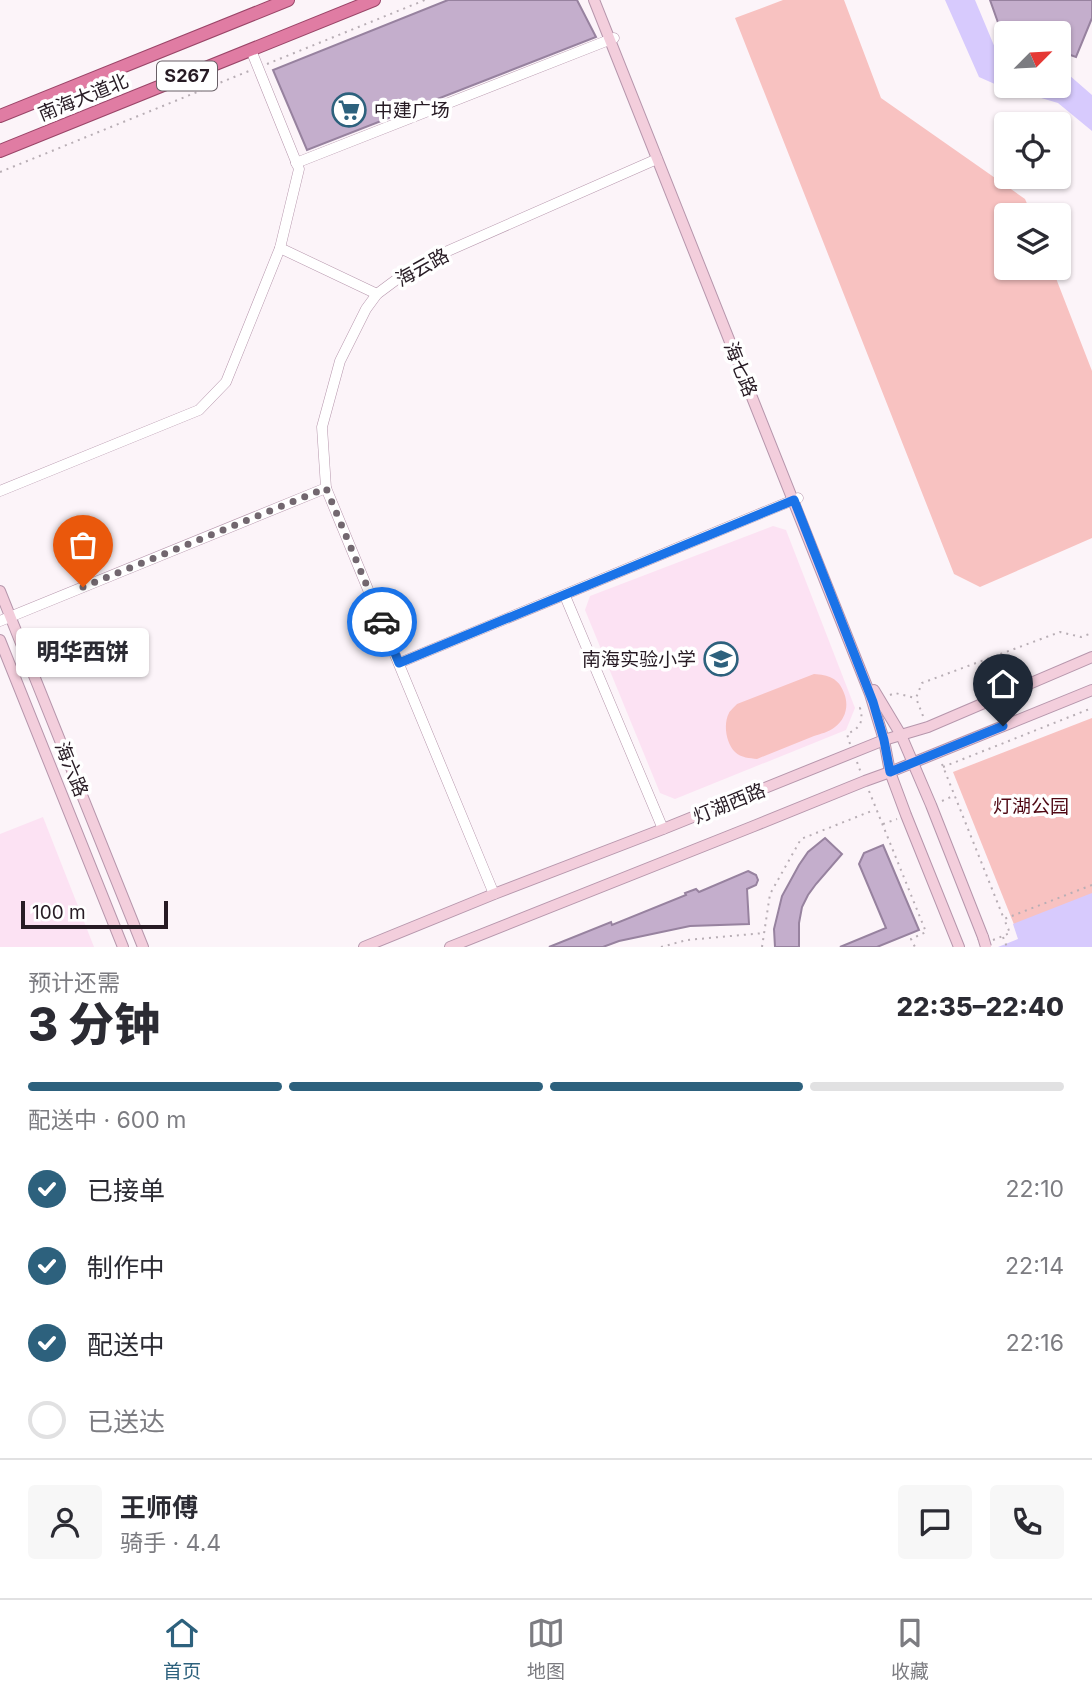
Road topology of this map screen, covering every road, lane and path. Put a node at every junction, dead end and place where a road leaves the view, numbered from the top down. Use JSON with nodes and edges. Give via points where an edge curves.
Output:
{"nodes":[{"id":1,"x":288,"y":0,"type":"edge"},
{"id":2,"x":374,"y":0,"type":"edge"},
{"id":3,"x":425,"y":0,"type":"edge"},
{"id":4,"x":597,"y":0,"type":"edge"},
{"id":5,"x":612,"y":38,"type":"junction"},
{"id":6,"x":251,"y":50,"type":"junction"},
{"id":7,"x":258,"y":68,"type":"junction"},
{"id":8,"x":0,"y":116,"type":"edge"},
{"id":9,"x":0,"y":151,"type":"edge"},
{"id":10,"x":657,"y":159,"type":"junction"},
{"id":11,"x":296,"y":163,"type":"junction"},
{"id":12,"x":0,"y":172,"type":"edge"},
{"id":13,"x":280,"y":248,"type":"junction"},
{"id":14,"x":377,"y":293,"type":"junction"},
{"id":15,"x":326,"y":488,"type":"junction"},
{"id":16,"x":0,"y":491,"type":"edge"},
{"id":17,"x":796,"y":499,"type":"junction"},
{"id":18,"x":0,"y":591,"type":"edge"},
{"id":19,"x":565,"y":596,"type":"junction"},
{"id":20,"x":5,"y":619,"type":"edge"},
{"id":21,"x":0,"y":640,"type":"edge"},
{"id":22,"x":1092,"y":657,"type":"edge"},
{"id":23,"x":399,"y":663,"type":"junction"},
{"id":24,"x":1092,"y":690,"type":"edge"},
{"id":25,"x":916,"y":698,"type":"dead end"},
{"id":26,"x":876,"y":701,"type":"junction"},
{"id":27,"x":1092,"y":708,"type":"edge"},
{"id":28,"x":901,"y":735,"type":"junction"},
{"id":29,"x":884,"y":740,"type":"junction"},
{"id":30,"x":854,"y":753,"type":"junction"},
{"id":31,"x":913,"y":763,"type":"junction"},
{"id":32,"x":943,"y":767,"type":"dead end"},
{"id":33,"x":890,"y":772,"type":"junction"},
{"id":34,"x":864,"y":781,"type":"junction"},
{"id":35,"x":954,"y":796,"type":"dead end"},
{"id":36,"x":931,"y":805,"type":"junction"},
{"id":37,"x":876,"y":809,"type":"junction"},
{"id":38,"x":906,"y":815,"type":"junction"},
{"id":39,"x":882,"y":825,"type":"junction"},
{"id":40,"x":663,"y":830,"type":"junction"},
{"id":41,"x":1092,"y":885,"type":"edge"},
{"id":42,"x":494,"y":894,"type":"junction"},
{"id":43,"x":764,"y":933,"type":"junction"},
{"id":44,"x":1002,"y":936,"type":"junction"},
{"id":45,"x":985,"y":942,"type":"edge"},
{"id":46,"x":958,"y":946,"type":"edge"},
{"id":47,"x":123,"y":947,"type":"edge"},
{"id":48,"x":143,"y":947,"type":"edge"},
{"id":49,"x":364,"y":947,"type":"edge"},
{"id":50,"x":450,"y":947,"type":"edge"},
{"id":51,"x":661,"y":947,"type":"edge"},
{"id":52,"x":762,"y":947,"type":"edge"},
{"id":53,"x":915,"y":947,"type":"edge"},
{"id":54,"x":1007,"y":947,"type":"edge"}],
"edges":[{"from":1,"to":8,"type":"highway","name":"南海大道北","number":"S267"},
{"from":2,"to":6,"type":"highway","name":"南海大道北","number":"S267"},
{"from":3,"to":7,"type":"path"},
{"from":4,"to":5,"type":"main road","name":"海七路"},
{"from":5,"to":10,"type":"main road","name":"海七路"},
{"from":5,"to":11,"type":"street"},
{"from":5,"to":17,"type":"main road","name":"海七路"},
{"from":6,"to":7,"type":"street"},
{"from":6,"to":9,"type":"highway","name":"南海大道北","number":"S267"},
{"from":7,"to":11,"type":"street"},
{"from":7,"to":12,"type":"path"},
{"from":10,"to":14,"type":"street","name":"海云路","via":[[416,265]]},
{"from":10,"to":17,"type":"main road","name":"海七路"},
{"from":11,"to":13,"type":"street","via":[[299,169]]},
{"from":13,"to":14,"type":"street"},
{"from":13,"to":16,"type":"street","via":[[226,382],[199,410]]},
{"from":14,"to":15,"type":"street","name":"海云路","via":[[340,362],[322,426]]},
{"from":15,"to":20,"type":"street"},
{"from":15,"to":23,"type":"street","name":"海云路"},
{"from":17,"to":19,"type":"street"},
{"from":17,"to":26,"type":"main road","name":"海七路"},
{"from":18,"to":20,"type":"main road","name":"海六路"},
{"from":19,"to":23,"type":"street"},
{"from":19,"to":40,"type":"street"},
{"from":20,"to":48,"type":"main road","name":"海六路"},
{"from":21,"to":47,"type":"main road","name":"海六路"},
{"from":22,"to":28,"type":"main road","name":"灯湖西路"},
{"from":23,"to":42,"type":"street","name":"海云路"},
{"from":24,"to":31,"type":"main road","name":"灯湖西路"},
{"from":25,"to":26,"type":"path","via":[[895,693]]},
{"from":26,"to":28,"type":"main road","name":"海七路"},
{"from":26,"to":29,"type":"main road","name":"海七路"},
{"from":26,"to":30,"type":"path","via":[[860,708],[857,729],[847,734]]},
{"from":27,"to":32,"type":"path"},
{"from":28,"to":29,"type":"main road","name":"灯湖西路"},
{"from":28,"to":31,"type":"main road","name":"海七路"},
{"from":29,"to":30,"type":"main road","name":"灯湖西路"},
{"from":29,"to":33,"type":"main road","name":"海七路"},
{"from":30,"to":34,"type":"path"},
{"from":30,"to":40,"type":"main road","name":"灯湖西路"},
{"from":31,"to":33,"type":"main road","name":"灯湖西路"},
{"from":31,"to":36,"type":"main road","name":"海七路"},
{"from":33,"to":34,"type":"main road","name":"灯湖西路"},
{"from":33,"to":38,"type":"main road","name":"海七路"},
{"from":34,"to":37,"type":"path"},
{"from":34,"to":50,"type":"main road","name":"灯湖西路"},
{"from":35,"to":36,"type":"path"},
{"from":36,"to":45,"type":"main road","name":"海七路"},
{"from":37,"to":39,"type":"path"},
{"from":37,"to":43,"type":"path","via":[[801,839],[770,894]]},
{"from":38,"to":39,"type":"path"},
{"from":38,"to":46,"type":"main road","name":"海七路"},
{"from":39,"to":53,"type":"path","via":[[926,932],[911,939]]},
{"from":40,"to":42,"type":"main road","name":"灯湖西路"},
{"from":41,"to":44,"type":"path","via":[[1004,919],[1010,933]]},
{"from":42,"to":49,"type":"main road","name":"灯湖西路"},
{"from":43,"to":51,"type":"path"},
{"from":43,"to":52,"type":"path"},
{"from":44,"to":45,"type":"path"},
{"from":44,"to":54,"type":"path"}]}
